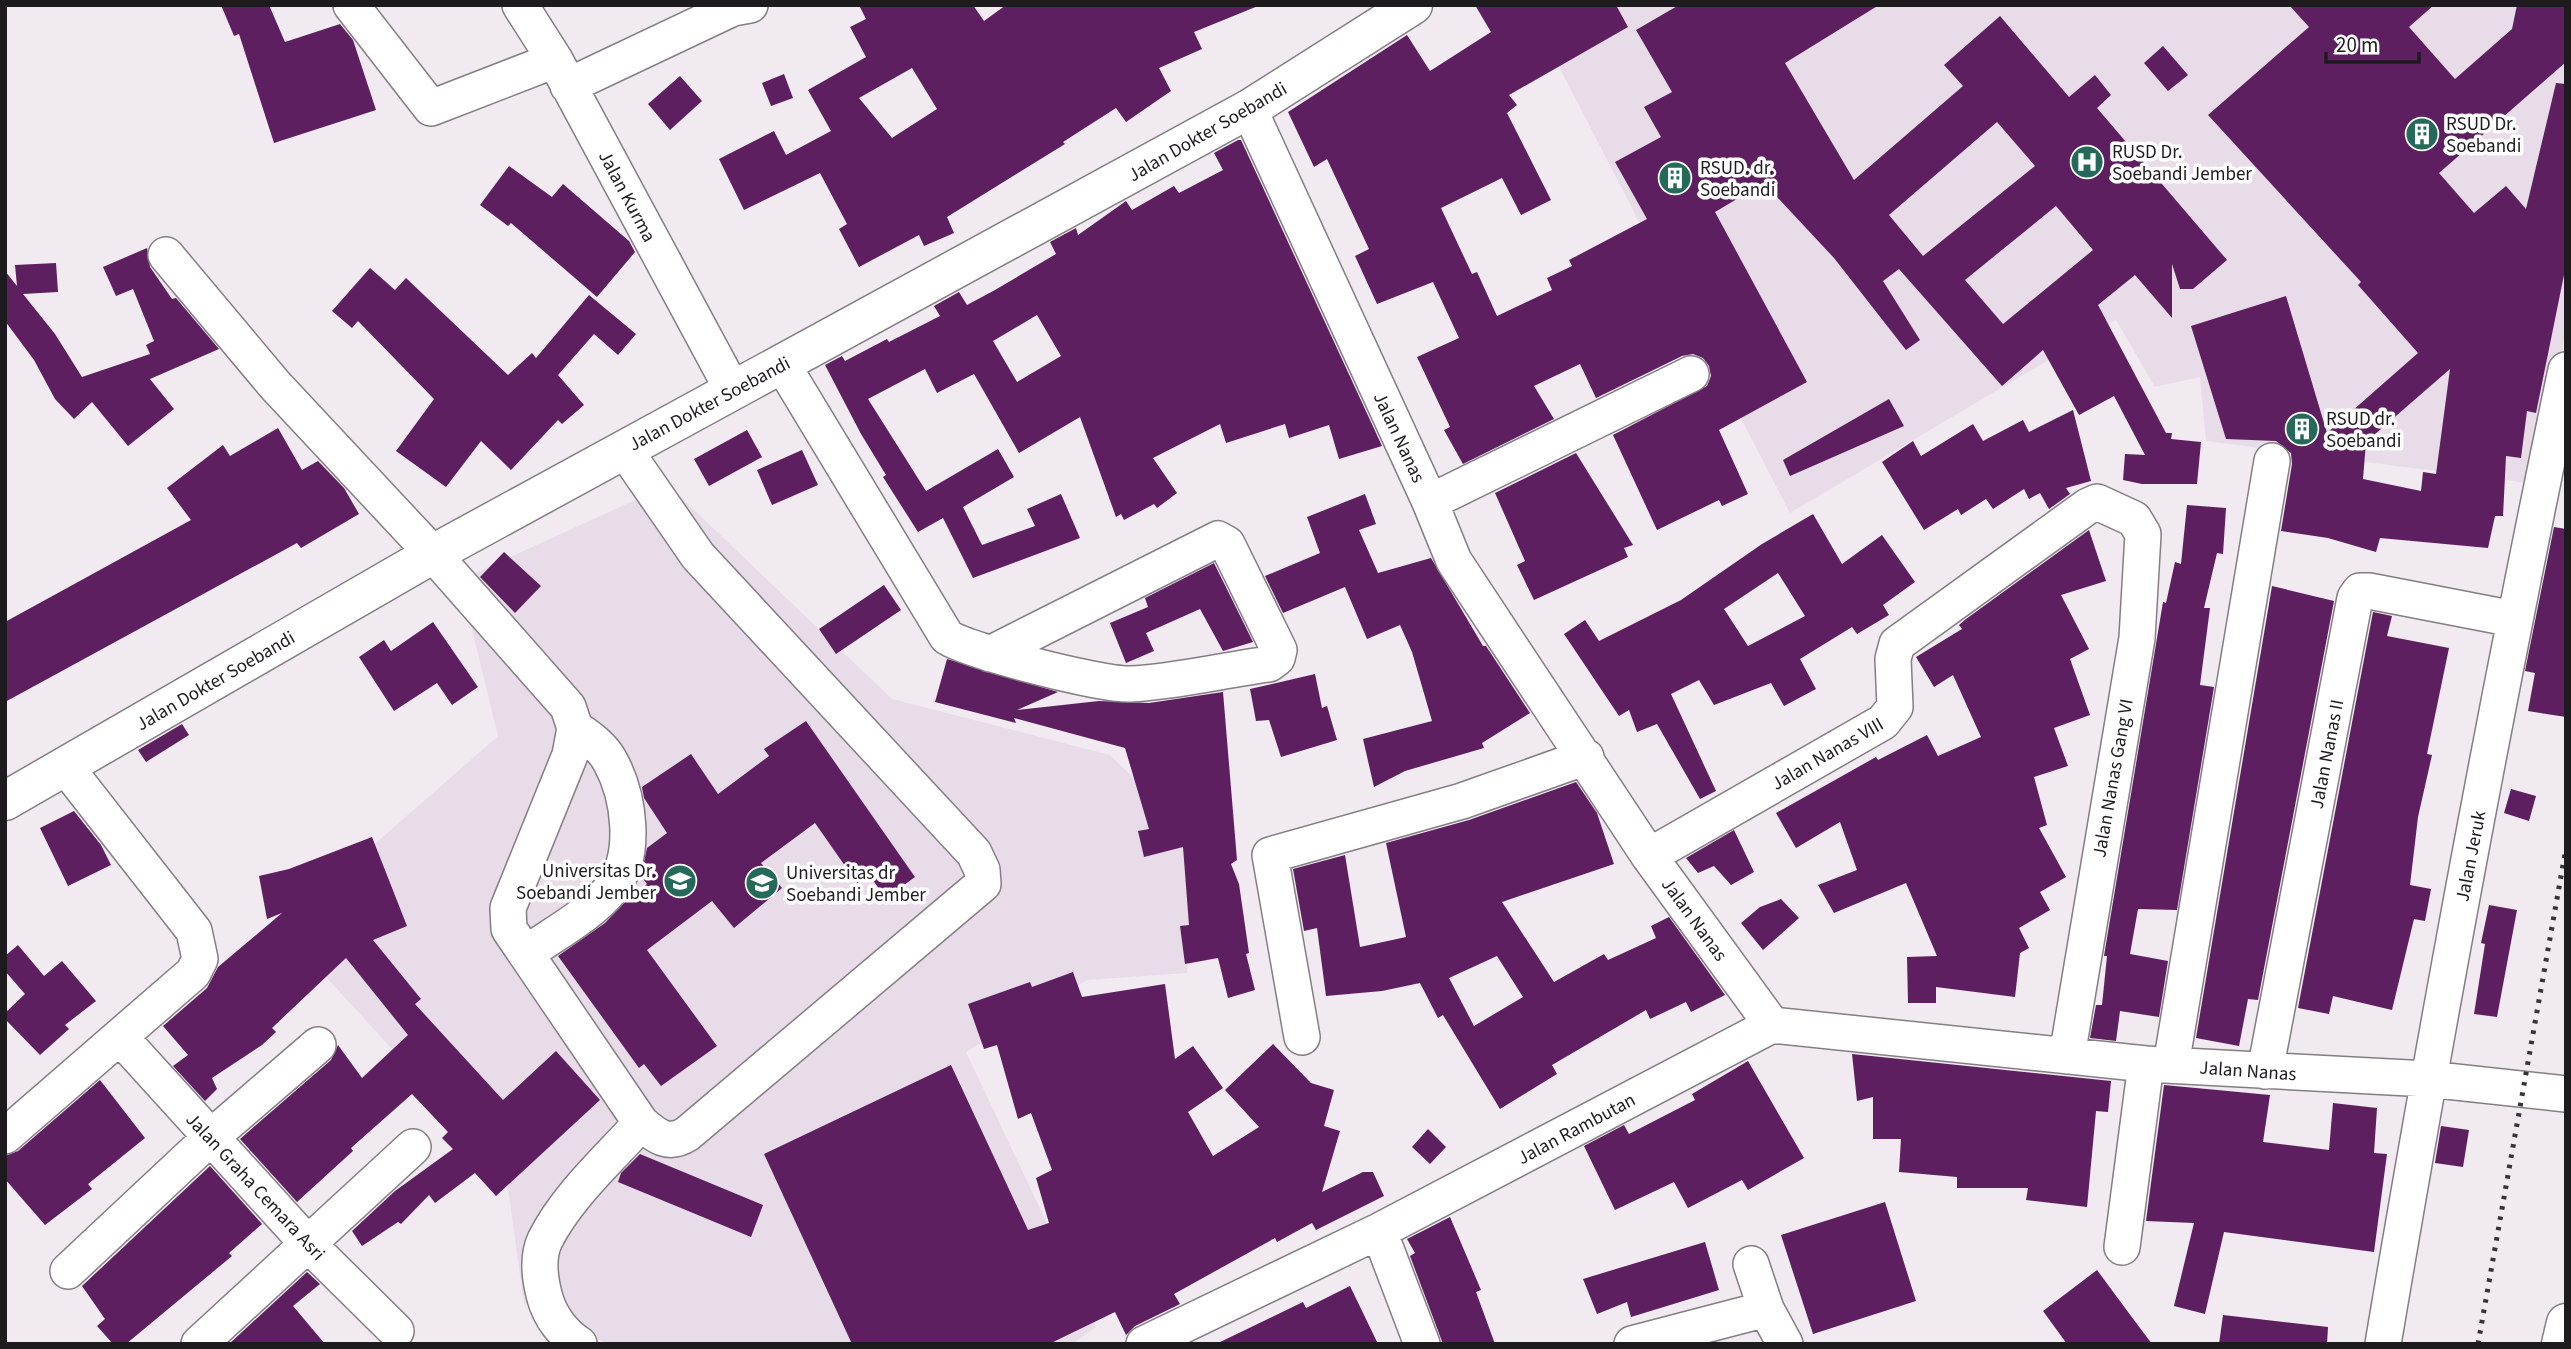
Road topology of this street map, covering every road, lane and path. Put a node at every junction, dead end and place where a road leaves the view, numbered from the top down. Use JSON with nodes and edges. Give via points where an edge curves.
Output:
{"nodes":[{"id":1,"x":351,"y":5,"type":"edge"},
{"id":2,"x":520,"y":5,"type":"edge"},
{"id":3,"x":750,"y":5,"type":"edge"},
{"id":4,"x":1413,"y":5,"type":"edge"},
{"id":5,"x":561,"y":73,"type":"junction"},
{"id":6,"x":1249,"y":109,"type":"junction"},
{"id":7,"x":166,"y":255,"type":"dead end"},
{"id":8,"x":782,"y":364,"type":"junction"},
{"id":9,"x":2566,"y":370,"type":"edge"},
{"id":10,"x":1691,"y":374,"type":"dead end"},
{"id":11,"x":732,"y":389,"type":"junction"},
{"id":12,"x":624,"y":449,"type":"junction"},
{"id":13,"x":2273,"y":461,"type":"dead end"},
{"id":14,"x":1430,"y":502,"type":"junction"},
{"id":15,"x":2119,"y":511,"type":"joint"},
{"id":16,"x":433,"y":554,"type":"junction"},
{"id":17,"x":2514,"y":619,"type":"junction"},
{"id":18,"x":990,"y":654,"type":"junction"},
{"id":19,"x":575,"y":728,"type":"junction"},
{"id":20,"x":1586,"y":757,"type":"junction"},
{"id":21,"x":65,"y":766,"type":"junction"},
{"id":22,"x":5,"y":801,"type":"edge"},
{"id":23,"x":1649,"y":856,"type":"junction"},
{"id":24,"x":526,"y":954,"type":"junction"},
{"id":25,"x":1772,"y":1025,"type":"junction"},
{"id":26,"x":120,"y":1037,"type":"junction"},
{"id":27,"x":1302,"y":1037,"type":"dead end"},
{"id":28,"x":318,"y":1045,"type":"dead end"},
{"id":29,"x":2067,"y":1056,"type":"junction"},
{"id":30,"x":2159,"y":1064,"type":"junction"},
{"id":31,"x":2265,"y":1071,"type":"junction"},
{"id":32,"x":2428,"y":1079,"type":"junction"},
{"id":33,"x":2566,"y":1094,"type":"edge"},
{"id":34,"x":641,"y":1124,"type":"junction"},
{"id":35,"x":5,"y":1136,"type":"edge"},
{"id":36,"x":210,"y":1138,"type":"junction"},
{"id":37,"x":413,"y":1147,"type":"dead end"},
{"id":38,"x":1379,"y":1231,"type":"junction"},
{"id":39,"x":308,"y":1244,"type":"junction"},
{"id":40,"x":2122,"y":1247,"type":"dead end"},
{"id":41,"x":1751,"y":1265,"type":"dead end"},
{"id":42,"x":68,"y":1271,"type":"dead end"},
{"id":43,"x":1766,"y":1309,"type":"junction"},
{"id":44,"x":2566,"y":1323,"type":"edge"},
{"id":45,"x":396,"y":1331,"type":"dead end"},
{"id":46,"x":1419,"y":1343,"type":"edge"},
{"id":47,"x":199,"y":1344,"type":"edge"},
{"id":48,"x":579,"y":1344,"type":"edge"},
{"id":49,"x":1144,"y":1344,"type":"edge"},
{"id":50,"x":1632,"y":1344,"type":"edge"},
{"id":51,"x":1785,"y":1344,"type":"edge"},
{"id":52,"x":2383,"y":1344,"type":"edge"},
{"id":53,"x":2561,"y":1344,"type":"edge"}],
"edges":[{"from":1,"to":5,"type":"street","via":[[431,108]]},
{"from":2,"to":5,"type":"street","name":"Jalan Kurma"},
{"from":3,"to":5,"type":"street"},
{"from":4,"to":6,"type":"main road","name":"Jalan Dokter Soebandi"},
{"from":5,"to":11,"type":"street","name":"Jalan Kurma"},
{"from":6,"to":8,"type":"main road","name":"Jalan Dokter Soebandi"},
{"from":6,"to":14,"type":"street","name":"Jalan Nanas"},
{"from":7,"to":16,"type":"street","via":[[275,385]]},
{"from":8,"to":11,"type":"main road","name":"Jalan Dokter Soebandi"},
{"from":8,"to":18,"type":"street","via":[[947,637]]},
{"from":9,"to":17,"type":"street","name":"Jalan Jeruk"},
{"from":10,"to":14,"type":"street"},
{"from":11,"to":12,"type":"main road","name":"Jalan Dokter Soebandi"},
{"from":12,"to":16,"type":"main road","name":"Jalan Dokter Soebandi"},
{"from":12,"to":34,"type":"street","via":[[698,556],[974,853],[983,884],[687,1134],[666,1140]]},
{"from":13,"to":30,"type":"street"},
{"from":14,"to":20,"type":"street","name":"Jalan Nanas","via":[[1454,561]]},
{"from":15,"to":23,"type":"street","name":"Jalan Nanas VIII","via":[[2097,502],[2088,506],[1897,644],[1893,659],[1895,707],[1883,722]]},
{"from":15,"to":29,"type":"street","name":"Jalan Nanas Gang VI","via":[[2134,519],[2143,534],[2137,638]]},
{"from":16,"to":19,"type":"street","via":[[559,695]]},
{"from":16,"to":21,"type":"main road","name":"Jalan Dokter Soebandi"},
{"from":17,"to":31,"type":"street","name":"Jalan Nanas II","via":[[2369,591],[2360,591],[2355,598]]},
{"from":17,"to":32,"type":"street","name":"Jalan Jeruk"},
{"from":18,"to":18,"type":"street","via":[[1218,539],[1227,544],[1279,650],[1269,664],[1129,684]]},
{"from":19,"to":24,"type":"street","via":[[570,755],[508,908],[509,929]]},
{"from":19,"to":24,"type":"street","via":[[603,750],[621,788],[628,829],[622,867],[604,897]]},
{"from":20,"to":23,"type":"street","name":"Jalan Nanas"},
{"from":20,"to":27,"type":"street","via":[[1450,805],[1270,855]]},
{"from":21,"to":22,"type":"main road","name":"Jalan Dokter Soebandi"},
{"from":21,"to":26,"type":"street","via":[[199,943],[200,959],[193,973]]},
{"from":23,"to":25,"type":"street","name":"Jalan Nanas"},
{"from":24,"to":34,"type":"street"},
{"from":25,"to":29,"type":"street","name":"Jalan Nanas"},
{"from":25,"to":38,"type":"street","name":"Jalan Rambutan"},
{"from":26,"to":35,"type":"street"},
{"from":26,"to":36,"type":"street","name":"Jalan Graha Cemara Asri"},
{"from":28,"to":36,"type":"street"},
{"from":29,"to":30,"type":"street","name":"Jalan Nanas"},
{"from":30,"to":31,"type":"street","name":"Jalan Nanas"},
{"from":30,"to":40,"type":"street"},
{"from":31,"to":32,"type":"street","name":"Jalan Nanas"},
{"from":32,"to":33,"type":"street","name":"Jalan Nanas"},
{"from":32,"to":52,"type":"street","name":"Jalan Jeruk"},
{"from":34,"to":48,"type":"street","via":[[575,1197],[544,1241],[540,1277],[547,1307],[567,1336]]},
{"from":36,"to":39,"type":"street","name":"Jalan Graha Cemara Asri"},
{"from":36,"to":42,"type":"street"},
{"from":37,"to":39,"type":"street"},
{"from":38,"to":46,"type":"street"},
{"from":38,"to":49,"type":"street","name":"Jalan Rambutan"},
{"from":39,"to":45,"type":"street","name":"Jalan Graha Cemara Asri"},
{"from":39,"to":47,"type":"street"},
{"from":41,"to":43,"type":"street"},
{"from":43,"to":50,"type":"street"},
{"from":43,"to":51,"type":"street"},
{"from":44,"to":53,"type":"main road"}]}
